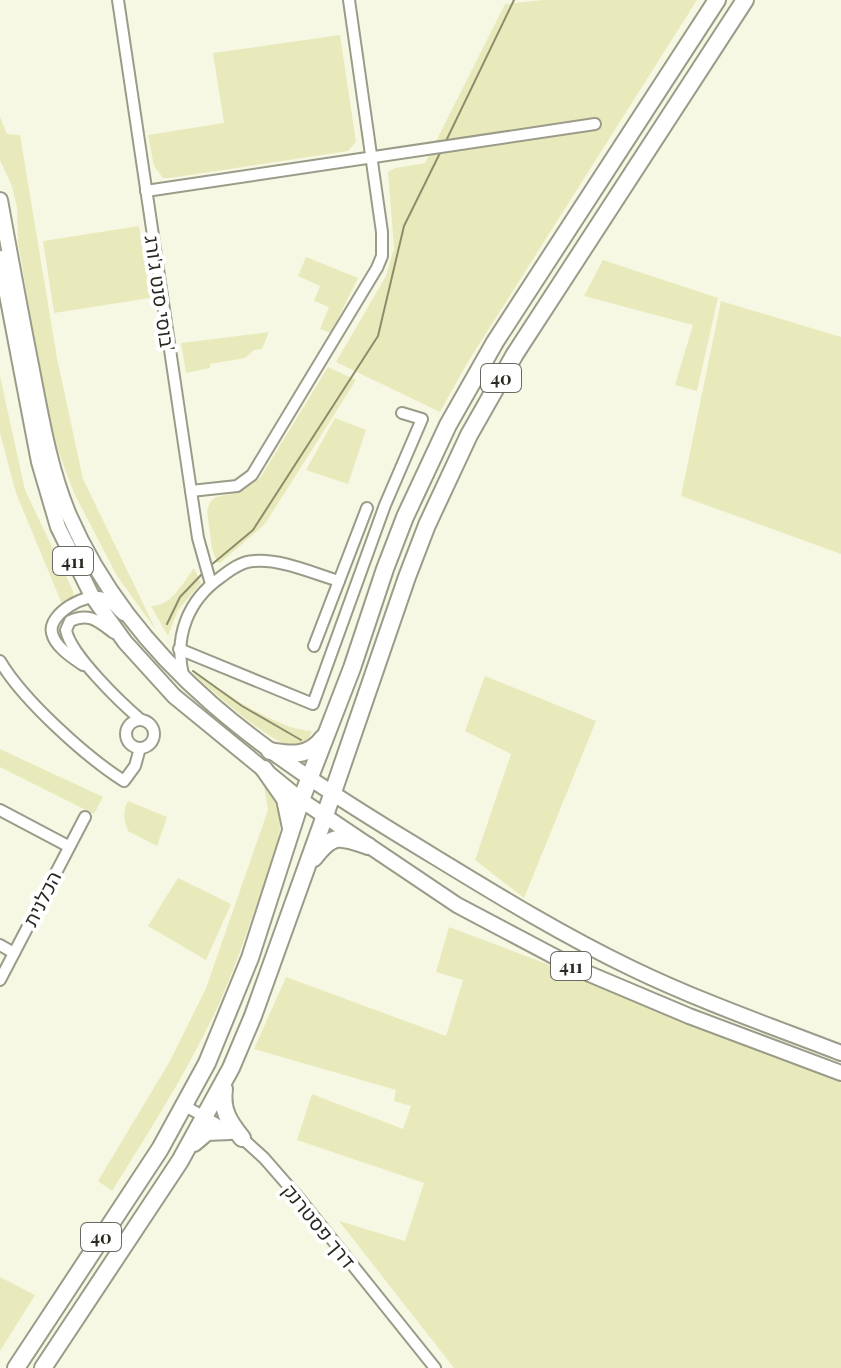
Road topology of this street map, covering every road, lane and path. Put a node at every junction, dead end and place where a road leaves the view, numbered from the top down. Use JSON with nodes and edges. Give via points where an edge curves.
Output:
{"nodes":[{"id":1,"x":118,"y":0,"type":"edge"},
{"id":2,"x":349,"y":0,"type":"edge"},
{"id":3,"x":717,"y":0,"type":"edge"},
{"id":4,"x":745,"y":0,"type":"edge"},
{"id":5,"x":595,"y":124,"type":"dead end"},
{"id":6,"x":371,"y":157,"type":"junction"},
{"id":7,"x":146,"y":191,"type":"junction"},
{"id":8,"x":0,"y":200,"type":"edge"},
{"id":9,"x":2,"y":262,"type":"edge"},
{"id":10,"x":4,"y":296,"type":"edge"},
{"id":11,"x":402,"y":413,"type":"dead end"},
{"id":12,"x":191,"y":491,"type":"junction"},
{"id":13,"x":367,"y":508,"type":"dead end"},
{"id":14,"x":339,"y":581,"type":"junction"},
{"id":15,"x":210,"y":582,"type":"junction"},
{"id":16,"x":92,"y":596,"type":"junction"},
{"id":17,"x":134,"y":624,"type":"junction"},
{"id":18,"x":125,"y":642,"type":"junction"},
{"id":19,"x":314,"y":646,"type":"dead end"},
{"id":20,"x":179,"y":649,"type":"junction"},
{"id":21,"x":0,"y":661,"type":"edge"},
{"id":22,"x":94,"y":673,"type":"junction"},
{"id":23,"x":184,"y":679,"type":"junction"},
{"id":24,"x":119,"y":700,"type":"junction"},
{"id":25,"x":141,"y":720,"type":"junction"},
{"id":26,"x":128,"y":726,"type":"junction"},
{"id":27,"x":328,"y":730,"type":"junction"},
{"id":28,"x":140,"y":748,"type":"junction"},
{"id":29,"x":270,"y":751,"type":"junction"},
{"id":30,"x":264,"y":769,"type":"junction"},
{"id":31,"x":310,"y":777,"type":"junction"},
{"id":32,"x":331,"y":794,"type":"junction"},
{"id":33,"x":301,"y":800,"type":"junction"},
{"id":34,"x":0,"y":810,"type":"edge"},
{"id":35,"x":324,"y":815,"type":"junction"},
{"id":36,"x":85,"y":817,"type":"dead end"},
{"id":37,"x":292,"y":833,"type":"junction"},
{"id":38,"x":68,"y":846,"type":"junction"},
{"id":39,"x":368,"y":846,"type":"junction"},
{"id":40,"x":303,"y":872,"type":"junction"},
{"id":41,"x":0,"y":945,"type":"edge"},
{"id":42,"x":14,"y":953,"type":"junction"},
{"id":43,"x":0,"y":980,"type":"edge"},
{"id":44,"x":841,"y":1053,"type":"edge"},
{"id":45,"x":841,"y":1073,"type":"edge"},
{"id":46,"x":226,"y":1080,"type":"junction"},
{"id":47,"x":185,"y":1106,"type":"junction"},
{"id":48,"x":206,"y":1116,"type":"junction"},
{"id":49,"x":236,"y":1134,"type":"junction"},
{"id":50,"x":184,"y":1153,"type":"junction"},
{"id":51,"x":16,"y":1368,"type":"edge"},
{"id":52,"x":43,"y":1368,"type":"edge"},
{"id":53,"x":435,"y":1368,"type":"edge"}],
"edges":[{"from":1,"to":7,"type":"street","name":"בוסי סנט ג'ורג'"},
{"from":2,"to":6,"type":"street"},
{"from":3,"to":27,"type":"highway","number":"40","via":[[495,342],[448,425],[405,517]]},
{"from":4,"to":32,"type":"highway","number":"40","via":[[515,354],[469,435],[427,525]]},
{"from":5,"to":6,"type":"street"},
{"from":6,"to":7,"type":"street"},
{"from":6,"to":12,"type":"street","via":[[382,232],[377,268],[252,475],[237,486]]},
{"from":7,"to":12,"type":"street","name":"בוסי סנט ג'ורג'"},
{"from":8,"to":9,"type":"main road","number":"411"},
{"from":9,"to":10,"type":"main road","number":"411"},
{"from":9,"to":17,"type":"main road","number":"411","via":[[53,469],[78,533]]},
{"from":10,"to":16,"type":"main road","number":"411","via":[[44,484],[58,527]]},
{"from":11,"to":20,"type":"street","via":[[422,419],[313,704]]},
{"from":12,"to":15,"type":"street","name":"בוסי סנט ג'ורג'"},
{"from":13,"to":14,"type":"street"},
{"from":14,"to":15,"type":"street","via":[[256,561]]},
{"from":14,"to":19,"type":"street"},
{"from":15,"to":20,"type":"street","via":[[190,609]]},
{"from":16,"to":17,"type":"street","via":[[105,598]]},
{"from":16,"to":18,"type":"main road","number":"411"},
{"from":16,"to":22,"type":"street","via":[[58,613],[51,632],[66,652]]},
{"from":17,"to":23,"type":"main road","number":"411"},
{"from":18,"to":22,"type":"street","via":[[95,618],[70,621],[66,635]]},
{"from":18,"to":30,"type":"main road","number":"411","via":[[174,696]]},
{"from":20,"to":23,"type":"street"},
{"from":21,"to":28,"type":"street","via":[[86,754],[124,781]]},
{"from":22,"to":24,"type":"street"},
{"from":23,"to":29,"type":"main road","number":"411"},
{"from":24,"to":25,"type":"street"},
{"from":24,"to":26,"type":"street"},
{"from":25,"to":26,"type":"street"},
{"from":25,"to":28,"type":"street","via":[[153,732],[148,745]]},
{"from":26,"to":28,"type":"street","via":[[126,739]]},
{"from":27,"to":29,"type":"highway","via":[[305,753]]},
{"from":27,"to":31,"type":"highway","number":"40"},
{"from":29,"to":31,"type":"main road","number":"411"},
{"from":30,"to":33,"type":"main road","number":"411"},
{"from":30,"to":37,"type":"highway","via":[[285,799]]},
{"from":31,"to":32,"type":"main road","number":"411"},
{"from":31,"to":33,"type":"highway","number":"40"},
{"from":32,"to":35,"type":"highway","number":"40"},
{"from":32,"to":44,"type":"main road","number":"411","via":[[515,906],[628,967]]},
{"from":33,"to":35,"type":"main road","number":"411"},
{"from":33,"to":37,"type":"highway","number":"40"},
{"from":34,"to":38,"type":"street"},
{"from":35,"to":39,"type":"main road","number":"411"},
{"from":35,"to":40,"type":"highway","number":"40"},
{"from":36,"to":38,"type":"street","name":"הכלנית"},
{"from":37,"to":47,"type":"highway","number":"40","via":[[240,986]]},
{"from":38,"to":42,"type":"street","name":"הכלנית"},
{"from":39,"to":40,"type":"highway","via":[[333,839]]},
{"from":39,"to":45,"type":"main road","number":"411","via":[[431,889],[550,956]]},
{"from":40,"to":46,"type":"highway","number":"40"},
{"from":41,"to":42,"type":"street"},
{"from":42,"to":43,"type":"street","name":"הכלנית"},
{"from":46,"to":48,"type":"highway","number":"40"},
{"from":46,"to":49,"type":"highway","via":[[223,1105]]},
{"from":47,"to":48,"type":"street","name":"דרך פסטרנק"},
{"from":47,"to":51,"type":"highway","number":"40"},
{"from":48,"to":49,"type":"street","name":"דרך פסטרנק"},
{"from":48,"to":50,"type":"highway","number":"40"},
{"from":49,"to":50,"type":"highway","via":[[207,1132]]},
{"from":49,"to":53,"type":"street","name":"דרך פסטרנק","via":[[298,1197]]},
{"from":50,"to":52,"type":"highway","number":"40"}]}
